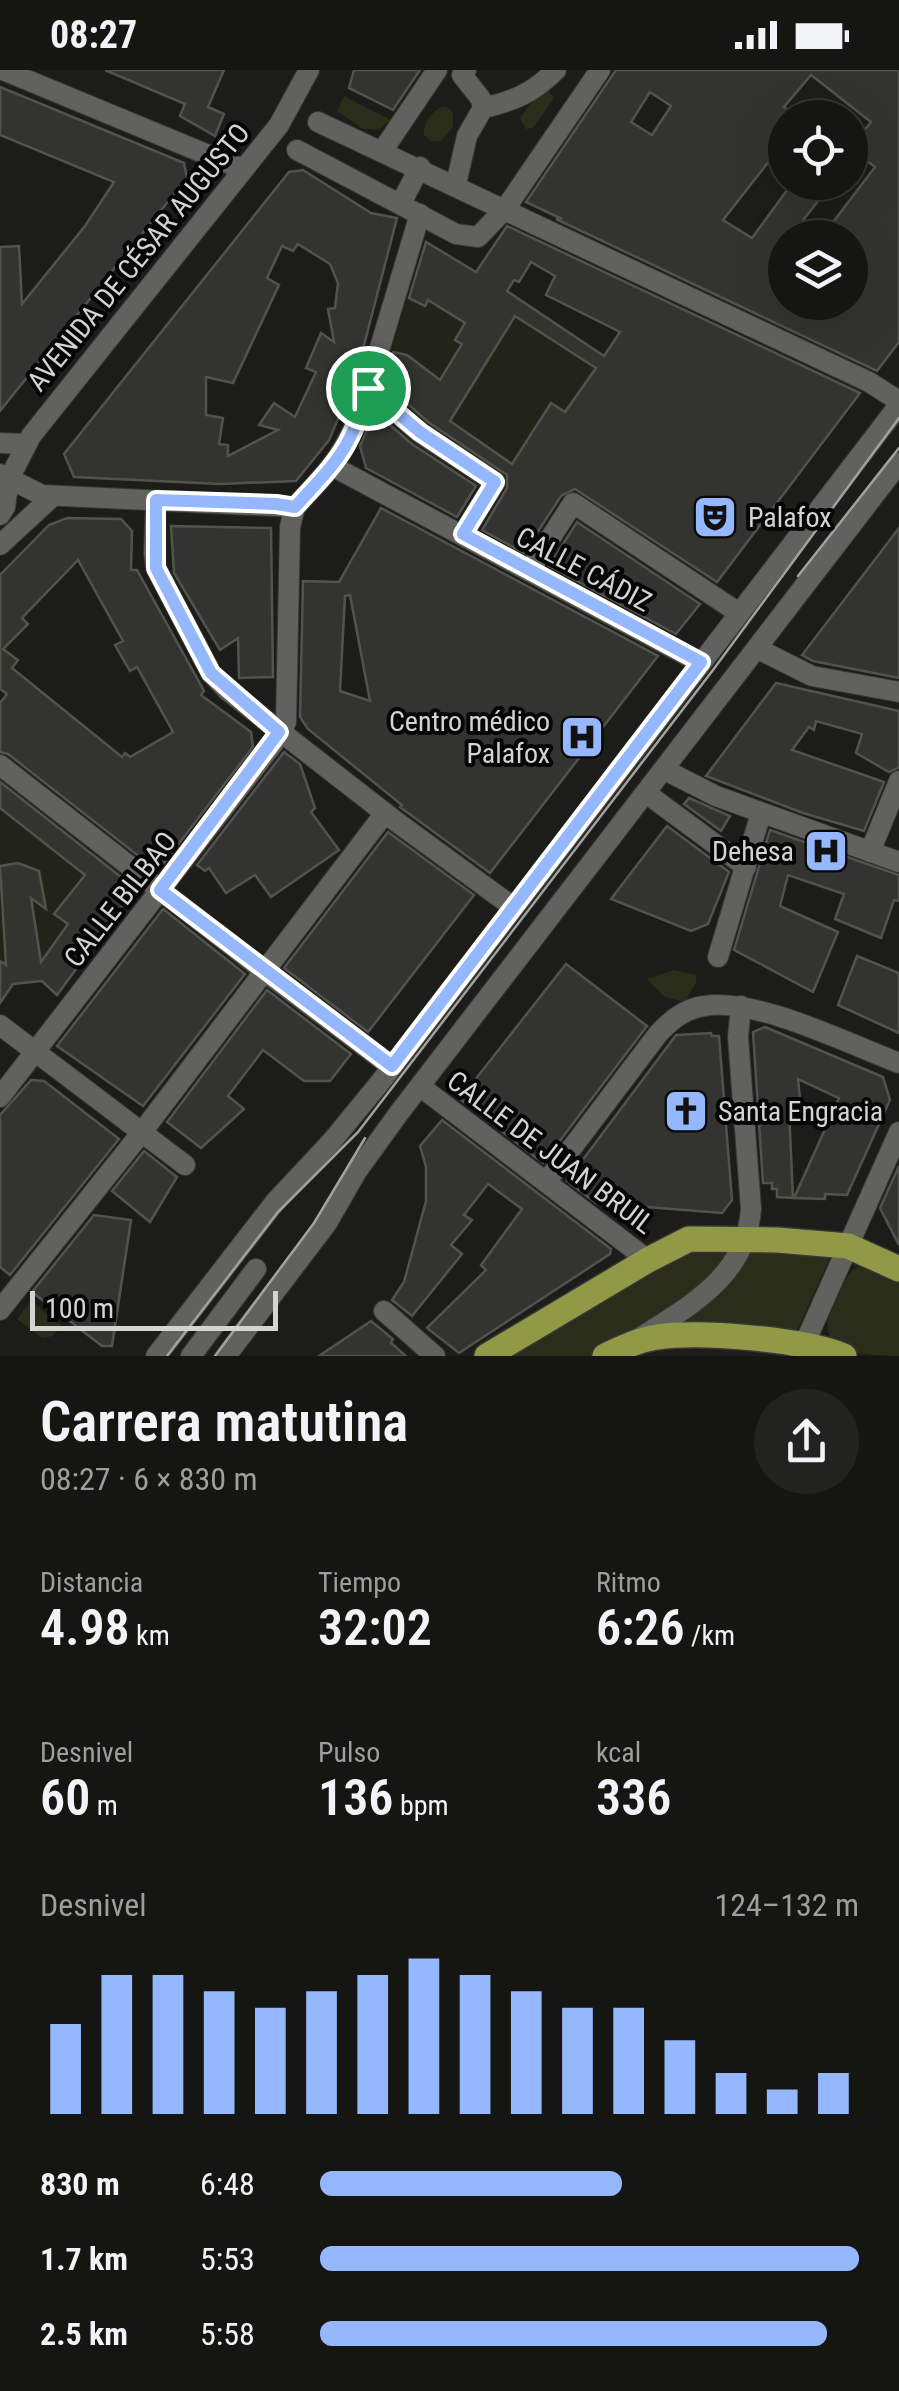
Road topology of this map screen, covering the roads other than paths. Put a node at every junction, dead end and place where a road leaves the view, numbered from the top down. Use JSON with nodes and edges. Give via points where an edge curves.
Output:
{"nodes":[{"id":1,"x":310,"y":70,"type":"edge"},
{"id":2,"x":438,"y":70,"type":"edge"},
{"id":3,"x":466,"y":70,"type":"edge"},
{"id":4,"x":556,"y":70,"type":"edge"},
{"id":5,"x":16,"y":73,"type":"edge"},
{"id":6,"x":589,"y":74,"type":"edge"},
{"id":7,"x":483,"y":108,"type":"junction"},
{"id":8,"x":318,"y":122,"type":"dead end"},
{"id":9,"x":297,"y":150,"type":"dead end"},
{"id":10,"x":383,"y":150,"type":"junction"},
{"id":11,"x":420,"y":168,"type":"junction"},
{"id":12,"x":242,"y":169,"type":"junction"},
{"id":13,"x":456,"y":184,"type":"junction"},
{"id":14,"x":410,"y":208,"type":"junction"},
{"id":15,"x":510,"y":211,"type":"junction"},
{"id":16,"x":368,"y":388,"type":"junction"},
{"id":17,"x":899,"y":403,"type":"edge"},
{"id":18,"x":0,"y":443,"type":"edge"},
{"id":19,"x":26,"y":444,"type":"junction"},
{"id":20,"x":899,"y":463,"type":"edge"},
{"id":21,"x":334,"y":466,"type":"junction"},
{"id":22,"x":3,"y":479,"type":"edge"},
{"id":23,"x":53,"y":496,"type":"junction"},
{"id":24,"x":156,"y":500,"type":"junction"},
{"id":25,"x":295,"y":507,"type":"junction"},
{"id":26,"x":0,"y":515,"type":"edge"},
{"id":27,"x":463,"y":534,"type":"junction"},
{"id":28,"x":0,"y":545,"type":"edge"},
{"id":29,"x":529,"y":570,"type":"junction"},
{"id":30,"x":739,"y":614,"type":"junction"},
{"id":31,"x":758,"y":648,"type":"junction"},
{"id":32,"x":701,"y":662,"type":"junction"},
{"id":33,"x":899,"y":692,"type":"edge"},
{"id":34,"x":279,"y":732,"type":"junction"},
{"id":35,"x":0,"y":765,"type":"edge"},
{"id":36,"x":665,"y":770,"type":"junction"},
{"id":37,"x":899,"y":781,"type":"edge"},
{"id":38,"x":650,"y":796,"type":"dead end"},
{"id":39,"x":385,"y":813,"type":"junction"},
{"id":40,"x":761,"y":813,"type":"junction"},
{"id":41,"x":886,"y":858,"type":"edge"},
{"id":42,"x":746,"y":867,"type":"junction"},
{"id":43,"x":160,"y":890,"type":"junction"},
{"id":44,"x":514,"y":907,"type":"junction"},
{"id":45,"x":718,"y":957,"type":"dead end"},
{"id":46,"x":263,"y":970,"type":"junction"},
{"id":47,"x":741,"y":1006,"type":"junction"},
{"id":48,"x":0,"y":1025,"type":"edge"},
{"id":49,"x":36,"y":1052,"type":"junction"},
{"id":50,"x":899,"y":1064,"type":"edge"},
{"id":51,"x":392,"y":1066,"type":"junction"},
{"id":52,"x":421,"y":1087,"type":"junction"},
{"id":53,"x":0,"y":1096,"type":"edge"},
{"id":54,"x":142,"y":1132,"type":"junction"},
{"id":55,"x":899,"y":1132,"type":"edge"},
{"id":56,"x":185,"y":1165,"type":"dead end"},
{"id":57,"x":546,"y":1182,"type":"junction"},
{"id":58,"x":744,"y":1239,"type":"junction"},
{"id":59,"x":848,"y":1246,"type":"junction"},
{"id":60,"x":648,"y":1260,"type":"junction"},
{"id":61,"x":256,"y":1269,"type":"dead end"},
{"id":62,"x":899,"y":1269,"type":"edge"},
{"id":63,"x":0,"y":1310,"type":"edge"},
{"id":64,"x":384,"y":1310,"type":"dead end"},
{"id":65,"x":632,"y":1343,"type":"junction"},
{"id":66,"x":801,"y":1350,"type":"edge"},
{"id":67,"x":156,"y":1356,"type":"edge"},
{"id":68,"x":190,"y":1356,"type":"edge"},
{"id":69,"x":226,"y":1356,"type":"edge"},
{"id":70,"x":435,"y":1356,"type":"edge"},
{"id":71,"x":488,"y":1356,"type":"edge"},
{"id":72,"x":605,"y":1356,"type":"edge"},
{"id":73,"x":844,"y":1356,"type":"edge"}],
"edges":[{"from":1,"to":12,"type":"street","name":"AVENIDA DE CÉSAR AUGUSTO","via":[[279,125]]},
{"from":2,"to":10,"type":"street"},
{"from":3,"to":7,"type":"street","via":[[462,75]]},
{"from":4,"to":7,"type":"street","via":[[517,100]]},
{"from":5,"to":12,"type":"street"},
{"from":6,"to":15,"type":"street"},
{"from":7,"to":13,"type":"street","via":[[466,136]]},
{"from":8,"to":10,"type":"street"},
{"from":9,"to":14,"type":"street"},
{"from":10,"to":11,"type":"street"},
{"from":11,"to":13,"type":"street"},
{"from":11,"to":14,"type":"street"},
{"from":12,"to":19,"type":"street","name":"AVENIDA DE CÉSAR AUGUSTO"},
{"from":13,"to":15,"type":"street"},
{"from":14,"to":15,"type":"street","via":[[470,238]]},
{"from":14,"to":16,"type":"street"},
{"from":15,"to":17,"type":"street","via":[[868,382]]},
{"from":16,"to":21,"type":"street"},
{"from":16,"to":27,"type":"street","via":[[495,482]]},
{"from":17,"to":30,"type":"street"},
{"from":18,"to":19,"type":"street"},
{"from":19,"to":22,"type":"street","name":"AVENIDA DE CÉSAR AUGUSTO"},
{"from":20,"to":31,"type":"street"},
{"from":21,"to":25,"type":"street"},
{"from":21,"to":27,"type":"street","name":"CALLE CÁDIZ"},
{"from":22,"to":23,"type":"street"},
{"from":22,"to":26,"type":"street","name":"AVENIDA DE CÉSAR AUGUSTO"},
{"from":23,"to":24,"type":"street"},
{"from":23,"to":28,"type":"street"},
{"from":24,"to":25,"type":"street"},
{"from":24,"to":34,"type":"street","via":[[154,559],[211,673]]},
{"from":25,"to":34,"type":"street","via":[[288,704]]},
{"from":27,"to":29,"type":"street","name":"CALLE CÁDIZ"},
{"from":29,"to":30,"type":"street","via":[[574,502]]},
{"from":29,"to":32,"type":"street","name":"CALLE CÁDIZ"},
{"from":30,"to":32,"type":"street"},
{"from":31,"to":33,"type":"street","via":[[812,676]]},
{"from":31,"to":36,"type":"street"},
{"from":32,"to":44,"type":"street"},
{"from":34,"to":39,"type":"street"},
{"from":34,"to":43,"type":"street","name":"CALLE BILBAO"},
{"from":35,"to":43,"type":"street"},
{"from":36,"to":40,"type":"street"},
{"from":36,"to":52,"type":"street"},
{"from":37,"to":41,"type":"street"},
{"from":38,"to":42,"type":"street"},
{"from":39,"to":44,"type":"street"},
{"from":39,"to":46,"type":"street"},
{"from":40,"to":41,"type":"street"},
{"from":40,"to":42,"type":"street"},
{"from":42,"to":45,"type":"street"},
{"from":43,"to":46,"type":"street"},
{"from":43,"to":49,"type":"street","name":"CALLE BILBAO"},
{"from":44,"to":51,"type":"street"},
{"from":46,"to":51,"type":"street"},
{"from":46,"to":54,"type":"street"},
{"from":47,"to":50,"type":"street"},
{"from":47,"to":57,"type":"street","via":[[694,1008],[671,1020]]},
{"from":47,"to":58,"type":"street","via":[[751,1209]]},
{"from":48,"to":49,"type":"street"},
{"from":49,"to":53,"type":"street","name":"CALLE BILBAO"},
{"from":49,"to":54,"type":"street"},
{"from":51,"to":67,"type":"street"},
{"from":52,"to":57,"type":"street","name":"CALLE DE JUAN BRUIL"},
{"from":52,"to":69,"type":"street"},
{"from":54,"to":56,"type":"street"},
{"from":54,"to":63,"type":"street"},
{"from":55,"to":59,"type":"street"},
{"from":57,"to":60,"type":"street","name":"CALLE DE JUAN BRUIL"},
{"from":58,"to":59,"type":"main road"},
{"from":58,"to":60,"type":"main road","via":[[689,1239]]},
{"from":58,"to":65,"type":"street","via":[[708,1293]]},
{"from":59,"to":62,"type":"main road"},
{"from":59,"to":66,"type":"street"},
{"from":60,"to":71,"type":"main road"},
{"from":61,"to":68,"type":"street"},
{"from":64,"to":70,"type":"street"},
{"from":65,"to":66,"type":"main road","via":[[692,1336]]},
{"from":65,"to":72,"type":"main road"},
{"from":66,"to":73,"type":"main road"}]}
